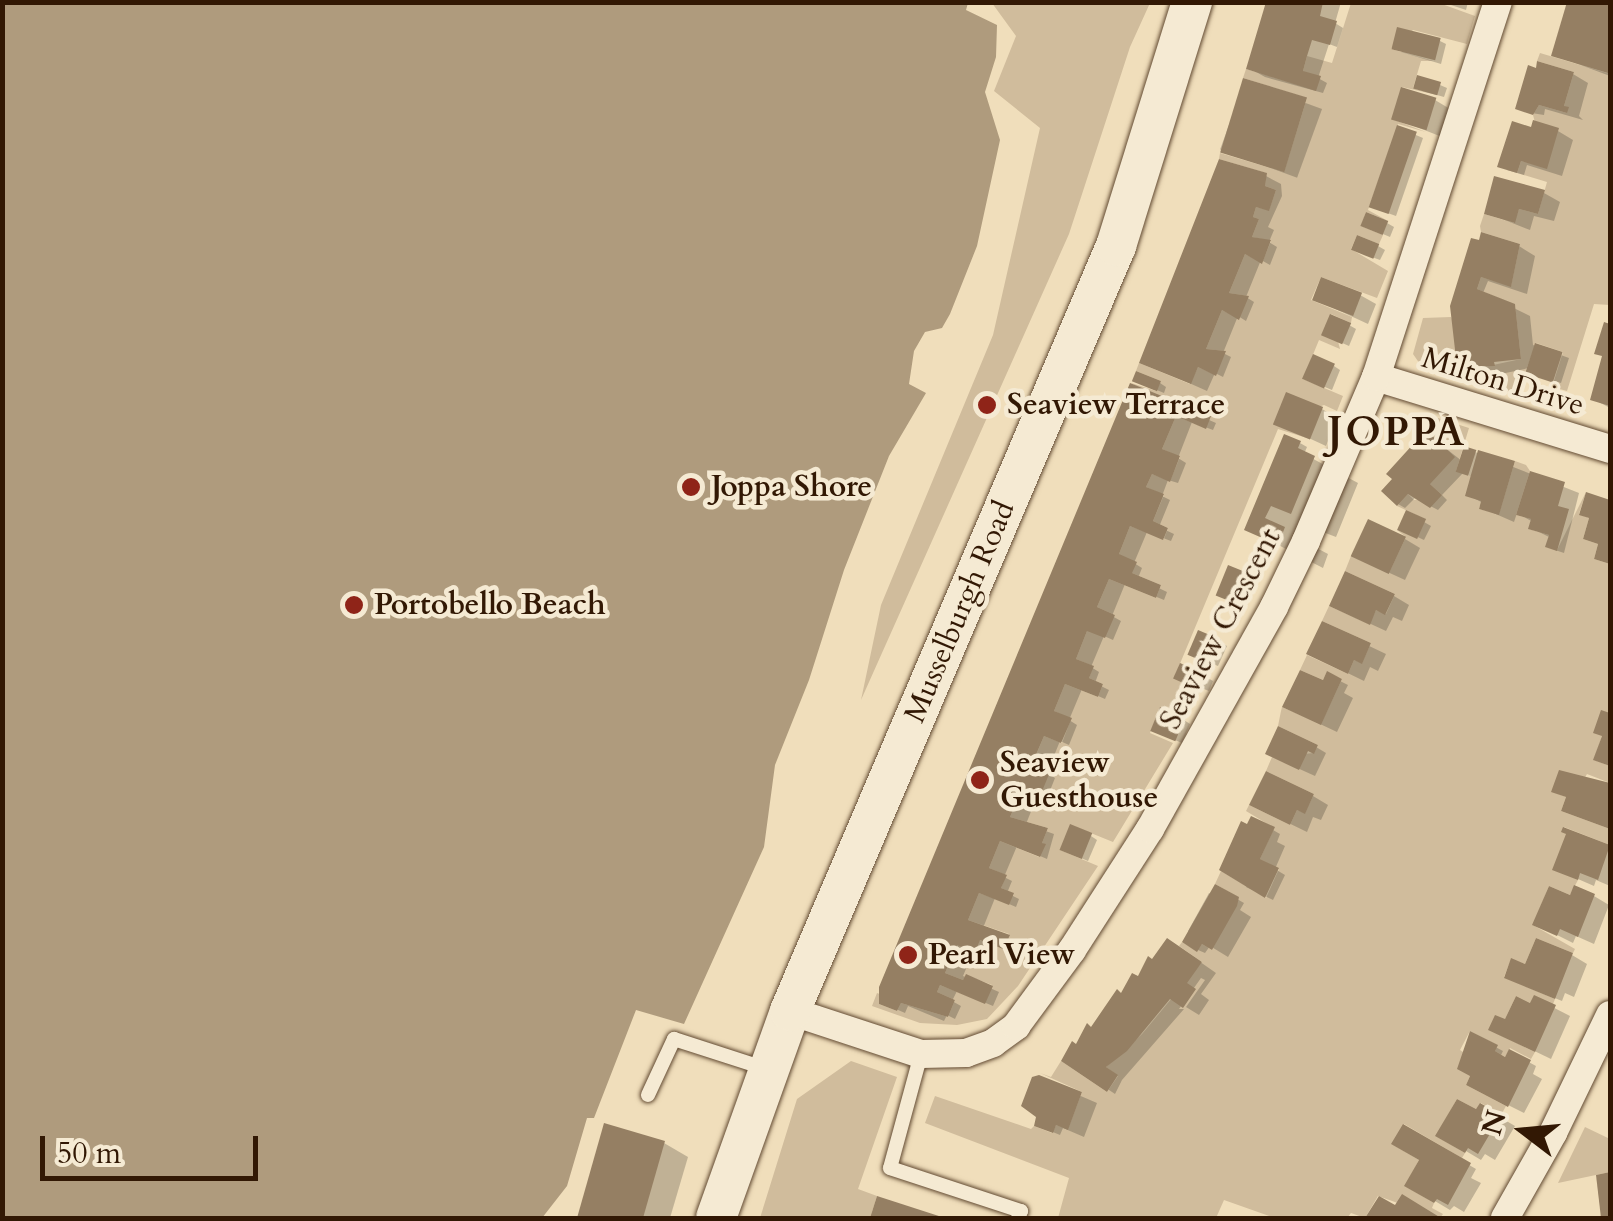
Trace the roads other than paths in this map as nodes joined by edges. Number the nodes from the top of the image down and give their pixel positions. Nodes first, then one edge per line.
1 (1192, 2) edge
2 (1498, 2) edge
3 (1376, 377) junction
4 (1610, 449) edge
5 (790, 1011) junction
6 (1610, 1015) edge
7 (921, 1054) junction
8 (768, 1069) junction
9 (648, 1095) dead end
10 (716, 1218) edge
11 (1018, 1218) edge
12 (1505, 1218) edge

1 - 5 main road, Musselburgh Road
2 - 3 street, Seaview Crescent
3 - 4 street, Milton Drive
3 - 7 street, Seaview Crescent
5 - 7 street, Seaview Crescent
5 - 8 main road, Musselburgh Road
6 - 12 street
7 - 11 lane
8 - 9 lane
8 - 10 main road, Musselburgh Road

